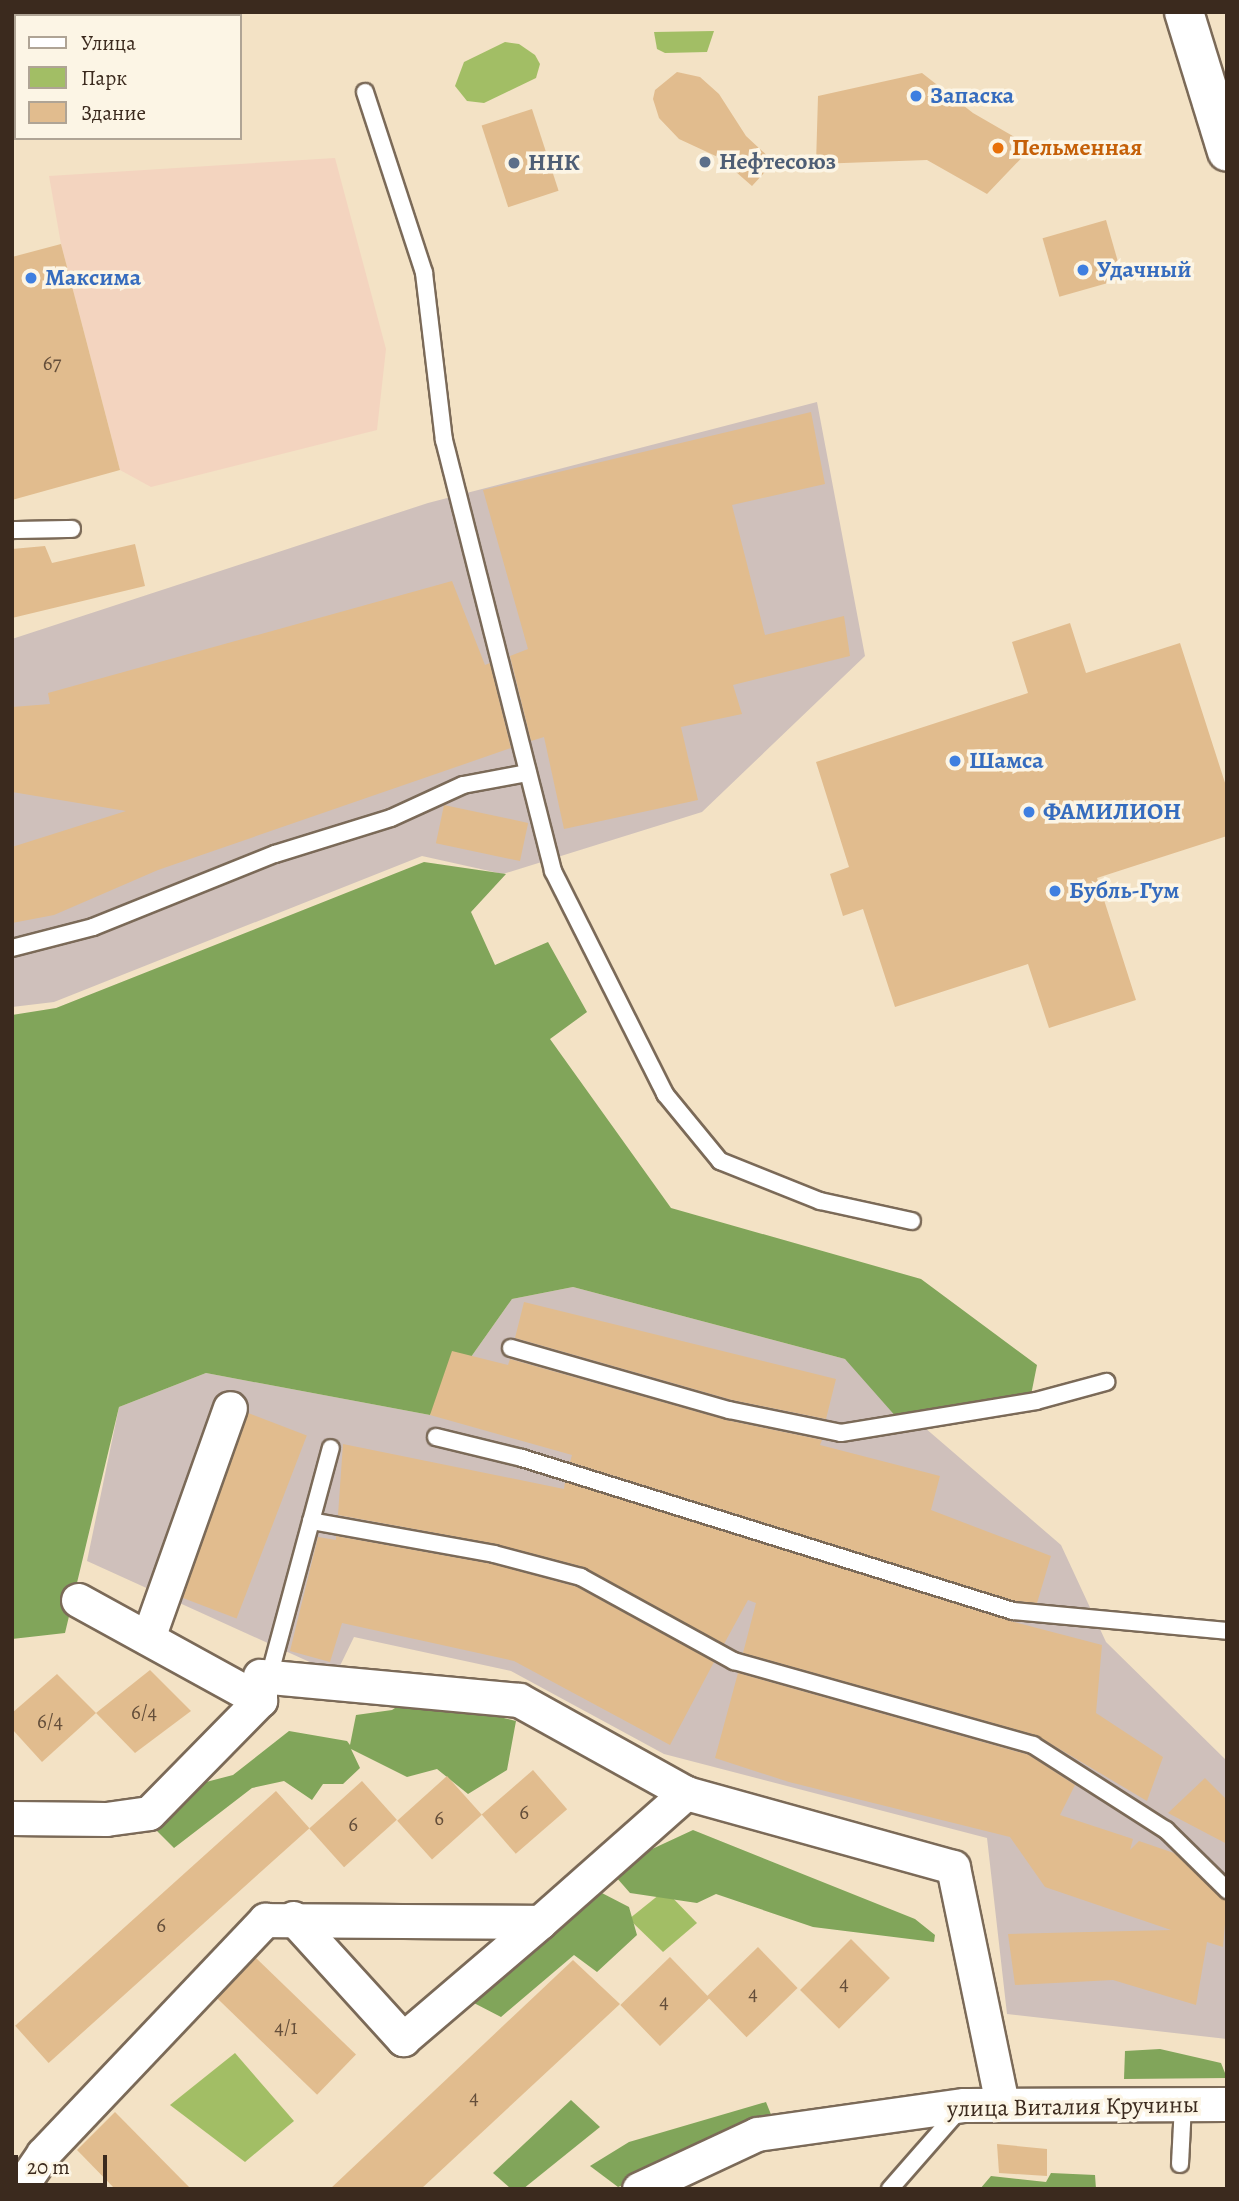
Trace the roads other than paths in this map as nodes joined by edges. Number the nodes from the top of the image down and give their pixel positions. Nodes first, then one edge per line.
1 (1184, 12) edge
2 (365, 92) dead end
3 (1227, 152) edge
4 (72, 529) dead end
5 (12, 530) edge
6 (528, 773) junction
7 (12, 948) edge
8 (912, 1221) dead end
9 (511, 1348) dead end
10 (1106, 1382) dead end
11 (230, 1408) dead end
12 (436, 1437) dead end
13 (331, 1448) dead end
14 (311, 1521) junction
15 (78, 1600) dead end
16 (1227, 1631) edge
17 (148, 1638) junction
18 (265, 1688) junction
19 (686, 1793) junction
20 (12, 1818) edge
21 (1227, 1890) edge
22 (293, 1918) junction
23 (540, 1922) junction
24 (1002, 2103) junction
25 (1183, 2104) junction
26 (1227, 2104) edge
27 (964, 2105) junction
28 (1180, 2164) dead end
29 (650, 2186) edge
30 (19, 2189) edge
31 (890, 2189) edge

1 - 3 main road
2 - 6 lane
4 - 5 lane
6 - 7 lane
6 - 8 lane
9 - 10 lane
11 - 17 street
12 - 16 lane
13 - 14 lane
14 - 18 lane
14 - 21 lane
15 - 17 street
17 - 18 street
18 - 19 street
18 - 20 street
19 - 23 street
19 - 24 street
22 - 23 street
22 - 23 street
22 - 30 street
24 - 25 street, улица Виталия Кручины
24 - 27 street, улица Виталия Кручины
25 - 26 street, улица Виталия Кручины
25 - 28 lane
27 - 29 street, улица Виталия Кручины
27 - 31 lane

